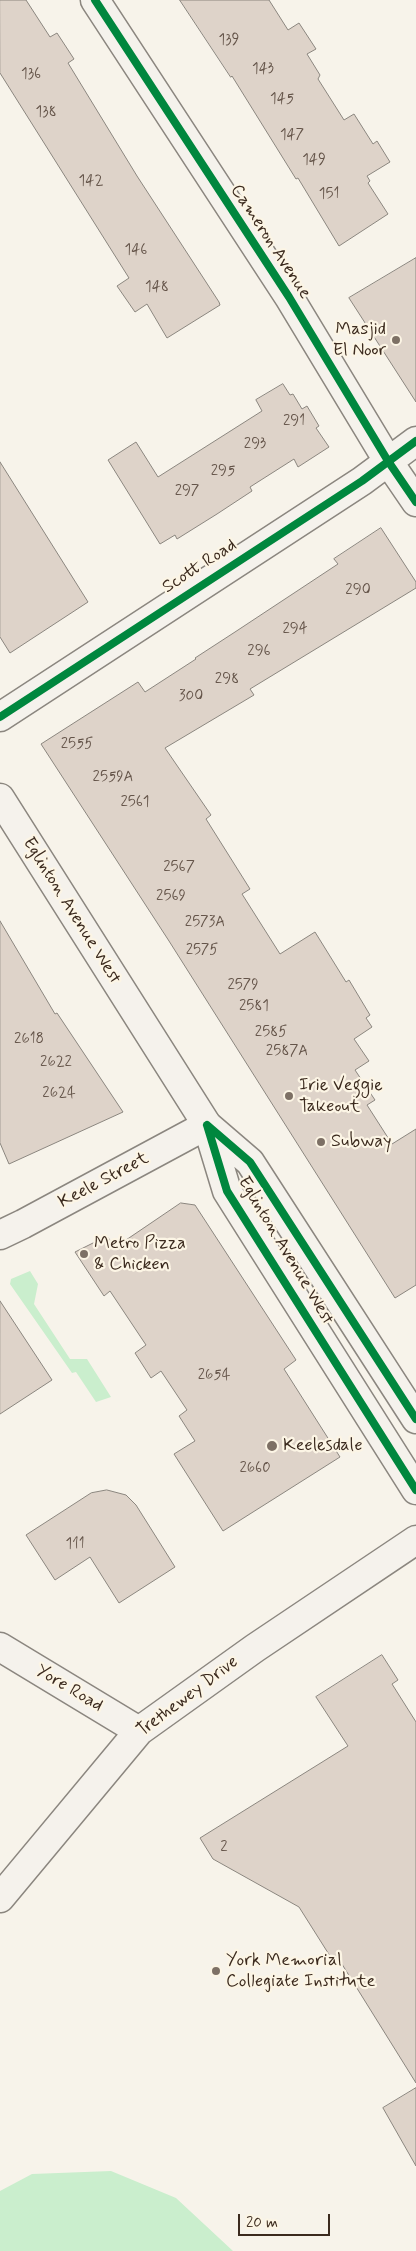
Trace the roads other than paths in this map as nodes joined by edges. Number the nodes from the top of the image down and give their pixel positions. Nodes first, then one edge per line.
1 (95, 0) edge
2 (416, 441) edge
3 (388, 461) junction
4 (416, 502) edge
5 (0, 716) edge
6 (0, 798) edge
7 (207, 1125) junction
8 (12, 1229) edge
9 (416, 1419) edge
10 (416, 1490) edge
11 (416, 1540) edge
12 (0, 1647) edge
13 (139, 1731) junction
14 (0, 1898) edge

1 - 3 main road, Cameron Avenue
2 - 3 main road, Scott Road
3 - 4 main road, Cameron Avenue
3 - 5 main road, Scott Road
6 - 7 main road, Eglinton Avenue West
7 - 8 main road, Keele Street
7 - 9 main road, Eglinton Avenue West
7 - 10 main road, Eglinton Avenue West
11 - 13 main road, Trethewey Drive
12 - 13 main road, Yore Road
13 - 14 main road, Trethewey Drive

